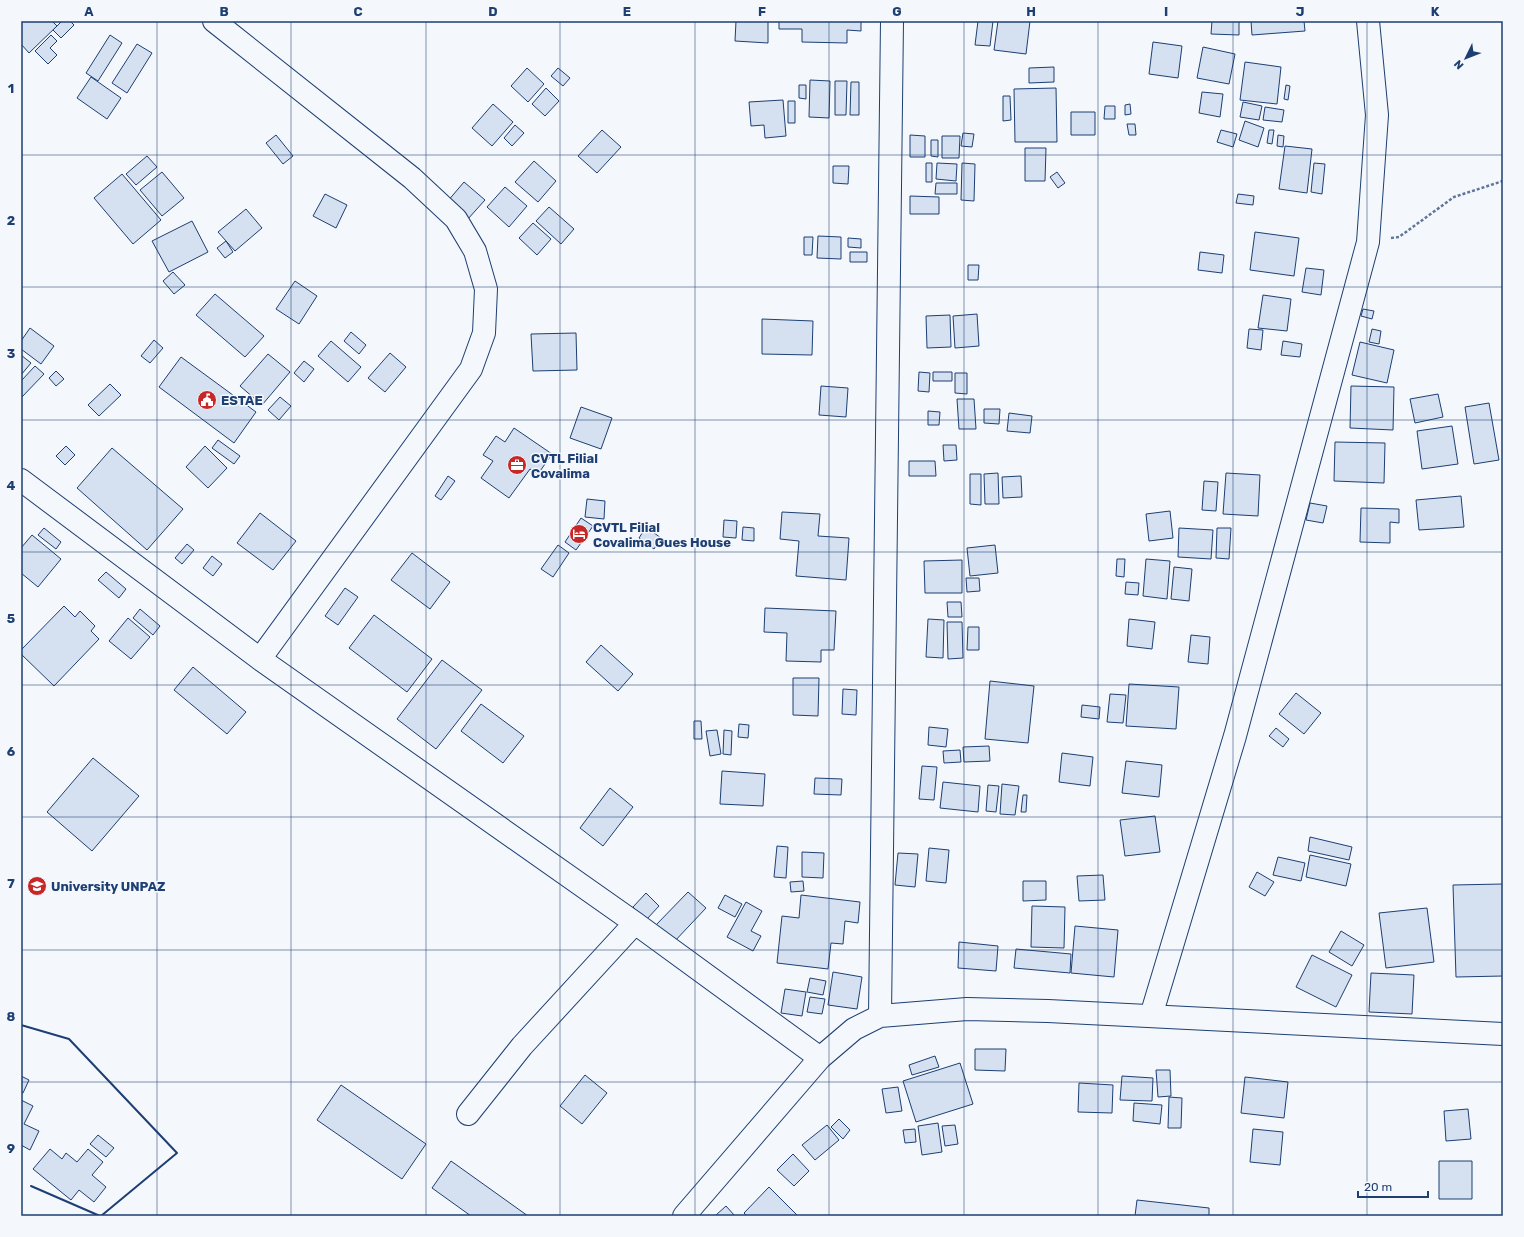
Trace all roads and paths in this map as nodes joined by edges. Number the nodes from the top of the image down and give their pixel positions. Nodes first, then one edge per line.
1 (214, 21) edge
2 (892, 21) edge
3 (1368, 21) edge
4 (1503, 181) edge
5 (1368, 242) junction
6 (21, 480) edge
7 (260, 660) junction
8 (635, 923) junction
9 (880, 1016) junction
10 (1151, 1016) junction
11 (1503, 1034) edge
12 (820, 1058) junction
13 (468, 1114) dead end
14 (684, 1216) edge

1 - 7 street
2 - 9 street
3 - 5 street
4 - 5 path
5 - 10 street
6 - 7 street
7 - 8 street
8 - 12 street
8 - 13 street
9 - 10 street
9 - 12 street
10 - 11 street
12 - 14 street

